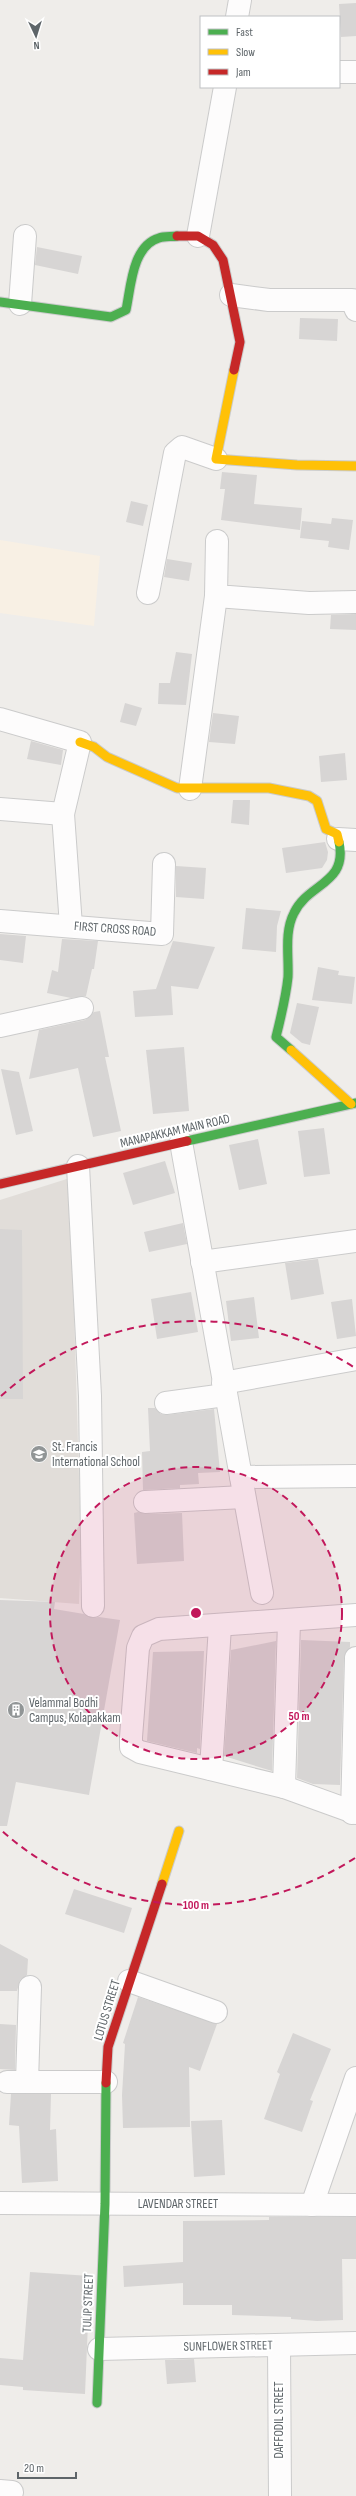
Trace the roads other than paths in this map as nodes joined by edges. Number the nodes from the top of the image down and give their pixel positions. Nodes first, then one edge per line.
1 (240, 0) edge
2 (237, 16) edge
3 (340, 72) edge
4 (356, 72) edge
5 (225, 88) edge
6 (26, 236) dead end
7 (198, 236) junction
8 (231, 295) junction
9 (10, 303) edge
10 (356, 310) edge
11 (216, 459) junction
12 (356, 466) edge
13 (217, 541) dead end
14 (148, 593) dead end
15 (216, 596) junction
16 (356, 602) edge
17 (0, 719) edge
18 (80, 742) junction
19 (190, 789) junction
20 (0, 809) edge
21 (63, 814) junction
22 (347, 840) edge
23 (164, 864) dead end
24 (0, 921) edge
25 (71, 926) junction
26 (82, 1008) dead end
27 (0, 1026) edge
28 (354, 1103) edge
29 (182, 1142) junction
30 (78, 1166) junction
31 (0, 1184) edge
32 (356, 1241) edge
33 (202, 1262) junction
34 (356, 1359) edge
35 (224, 1389) junction
36 (166, 1403) dead end
37 (356, 1476) edge
38 (242, 1487) junction
39 (145, 1502) dead end
40 (262, 1593) dead end
41 (93, 1606) dead end
42 (356, 1615) edge
43 (289, 1621) junction
44 (220, 1626) junction
45 (356, 1658) edge
46 (211, 1769) junction
47 (284, 1787) junction
48 (354, 1813) edge
49 (179, 1831) dead end
50 (129, 1981) junction
51 (30, 1987) dead end
52 (216, 2012) dead end
53 (356, 2078) edge
54 (106, 2082) junction
55 (0, 2203) edge
56 (105, 2204) junction
57 (312, 2205) junction
58 (356, 2205) edge
59 (356, 2343) edge
60 (279, 2344) junction
61 (99, 2349) junction
62 (97, 2403) dead end
63 (280, 2496) edge

1 - 2 street
3 - 4 street
5 - 7 street
6 - 9 street
7 - 8 street
7 - 9 street
8 - 10 street
8 - 11 street
11 - 12 street
11 - 14 street
13 - 15 street
15 - 16 street
15 - 19 street
17 - 18 street
18 - 19 street
18 - 21 street
19 - 22 street
20 - 21 street
21 - 25 street
22 - 28 street
23 - 25 street, FIRST CROSS ROAD
24 - 25 street, FIRST CROSS ROAD
26 - 27 street
28 - 29 street, MANAPAKKAM MAIN ROAD
29 - 30 street, MANAPAKKAM MAIN ROAD
29 - 33 street
30 - 31 street, MANAPAKKAM MAIN ROAD
30 - 41 street
32 - 33 street
33 - 35 street
34 - 35 street
35 - 36 street
35 - 38 street
37 - 38 street
38 - 39 street
38 - 40 street
42 - 43 street
43 - 44 street
43 - 47 street
44 - 46 street
44 - 46 street
45 - 48 street
46 - 47 street
47 - 48 street
49 - 50 street, LOTUS STREET
50 - 52 street
50 - 54 street, LOTUS STREET
51 - 54 street
53 - 57 street
54 - 56 street, LOTUS STREET
55 - 56 street, LAVENDAR STREET
56 - 57 street, LAVENDAR STREET
56 - 61 street, TULIP STREET
57 - 58 street, LAVENDAR STREET
59 - 60 street, SUNFLOWER STREET
60 - 61 street, SUNFLOWER STREET
60 - 63 street, DAFFODIL STREET
61 - 62 street, TULIP STREET

